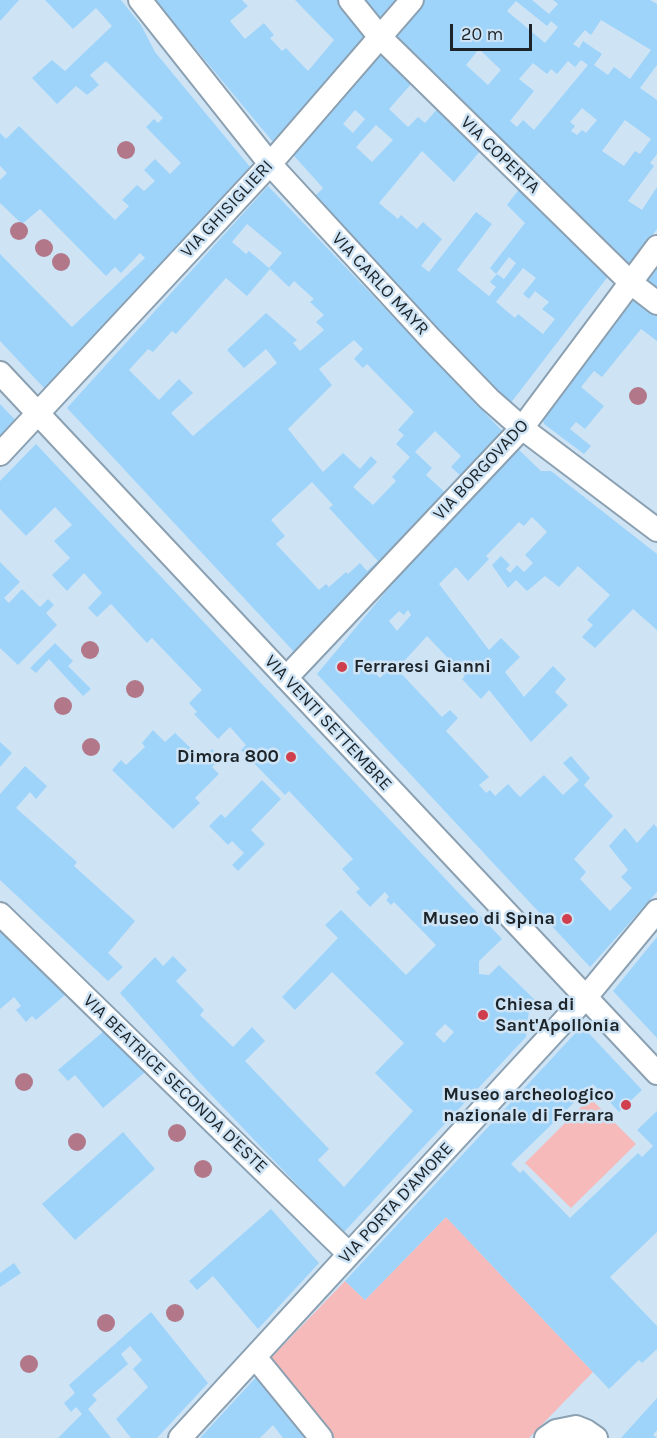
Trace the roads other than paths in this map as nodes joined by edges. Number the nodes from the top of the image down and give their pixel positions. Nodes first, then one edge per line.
1 (350, 0) edge
2 (412, 0) edge
3 (142, 1) edge
4 (379, 36) junction
5 (270, 164) junction
6 (657, 247) edge
7 (631, 283) junction
8 (657, 303) edge
9 (0, 373) edge
10 (39, 414) junction
11 (522, 428) junction
12 (0, 454) edge
13 (657, 530) edge
14 (286, 678) junction
15 (657, 911) edge
16 (0, 914) edge
17 (586, 997) junction
18 (657, 1073) edge
19 (350, 1254) junction
20 (255, 1357) junction
21 (180, 1438) edge
22 (321, 1438) edge
23 (546, 1438) edge
24 (596, 1438) edge

1 - 4 street, VIA COPERTA
2 - 4 street, VIA GHISIGLIERI
3 - 5 street, VIA CARLO MAYR
4 - 5 street, VIA GHISIGLIERI
4 - 7 street, VIA COPERTA
5 - 10 street, VIA GHISIGLIERI
5 - 11 street, VIA CARLO MAYR
6 - 7 street, VIA BORGOVADO
7 - 8 street, VIA COPERTA
7 - 11 street, VIA BORGOVADO
9 - 10 street, VIA VENTI SETTEMBRE
10 - 12 street, VIA GHISIGLIERI
10 - 14 street, VIA VENTI SETTEMBRE
11 - 13 street, VIA CARLO MAYR
11 - 14 street, VIA BORGOVADO
14 - 17 street, VIA VENTI SETTEMBRE
15 - 17 street, VIA PORTA D'AMORE
16 - 19 street, VIA BEATRICE SECONDA D'ESTE
17 - 18 street, VIA VENTI SETTEMBRE
17 - 19 street, VIA PORTA D'AMORE
19 - 20 street, VIA PORTA D'AMORE
20 - 21 street, VIA PORTA D'AMORE
20 - 22 street
23 - 24 street

